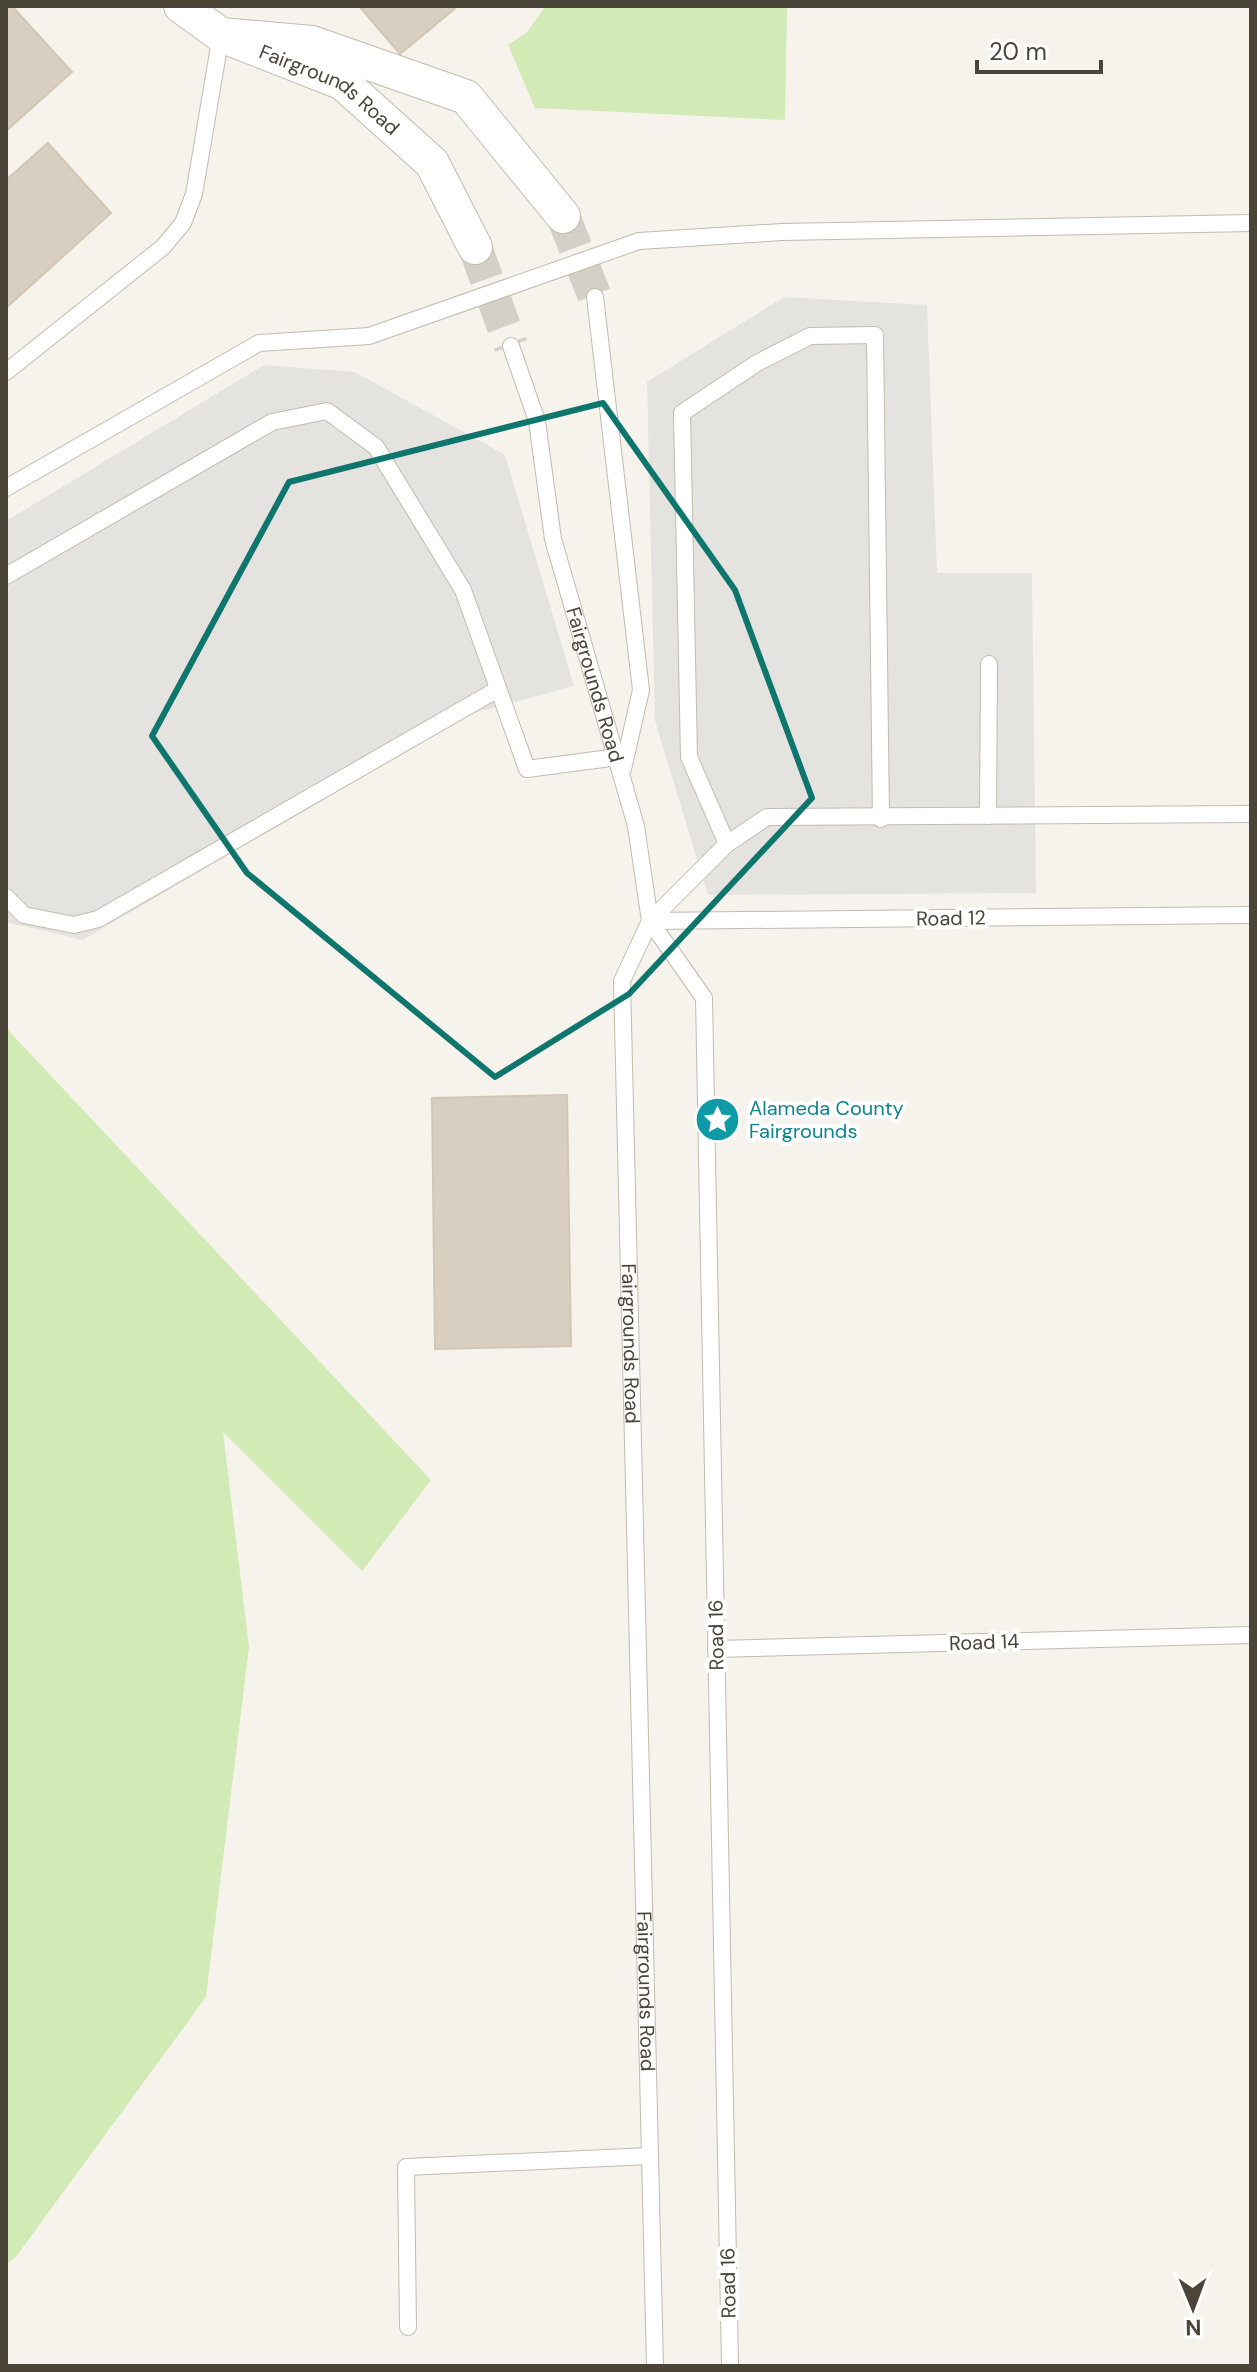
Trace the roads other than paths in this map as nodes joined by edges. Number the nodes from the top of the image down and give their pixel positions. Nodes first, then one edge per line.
1 (181, 6) edge
2 (221, 35) junction
3 (563, 216) tunnel mouth
4 (1251, 223) edge
5 (475, 247) tunnel mouth
6 (595, 297) tunnel mouth
7 (511, 346) tunnel mouth
8 (6, 372) edge
9 (6, 488) edge
10 (6, 576) edge
11 (989, 664) dead end
12 (498, 689) junction
13 (618, 757) junction
14 (622, 775) junction
15 (1251, 814) edge
16 (988, 816) junction
17 (881, 819) junction
18 (727, 844) junction
19 (6, 897) edge
20 (1251, 915) edge
21 (650, 921) junction
22 (1251, 1635) edge
23 (716, 1649) junction
24 (650, 2156) junction
25 (408, 2327) dead end
26 (655, 2366) edge
27 (730, 2366) edge

1 - 2 street, Fairgrounds Road
2 - 3 street
2 - 5 street, Fairgrounds Road
2 - 8 lane
4 - 9 lane
6 - 14 lane
7 - 13 lane, Fairgrounds Road
10 - 12 lane
11 - 16 lane
12 - 13 lane
12 - 19 lane
13 - 14 lane, Fairgrounds Road
14 - 21 lane, Fairgrounds Road
15 - 16 lane
16 - 17 lane
17 - 18 lane
17 - 18 lane
18 - 21 lane
20 - 21 lane, Road 12
21 - 23 lane, Road 16
21 - 24 lane, Fairgrounds Road
22 - 23 lane, Road 14
23 - 27 lane, Road 16
24 - 25 lane
24 - 26 lane, Fairgrounds Road

